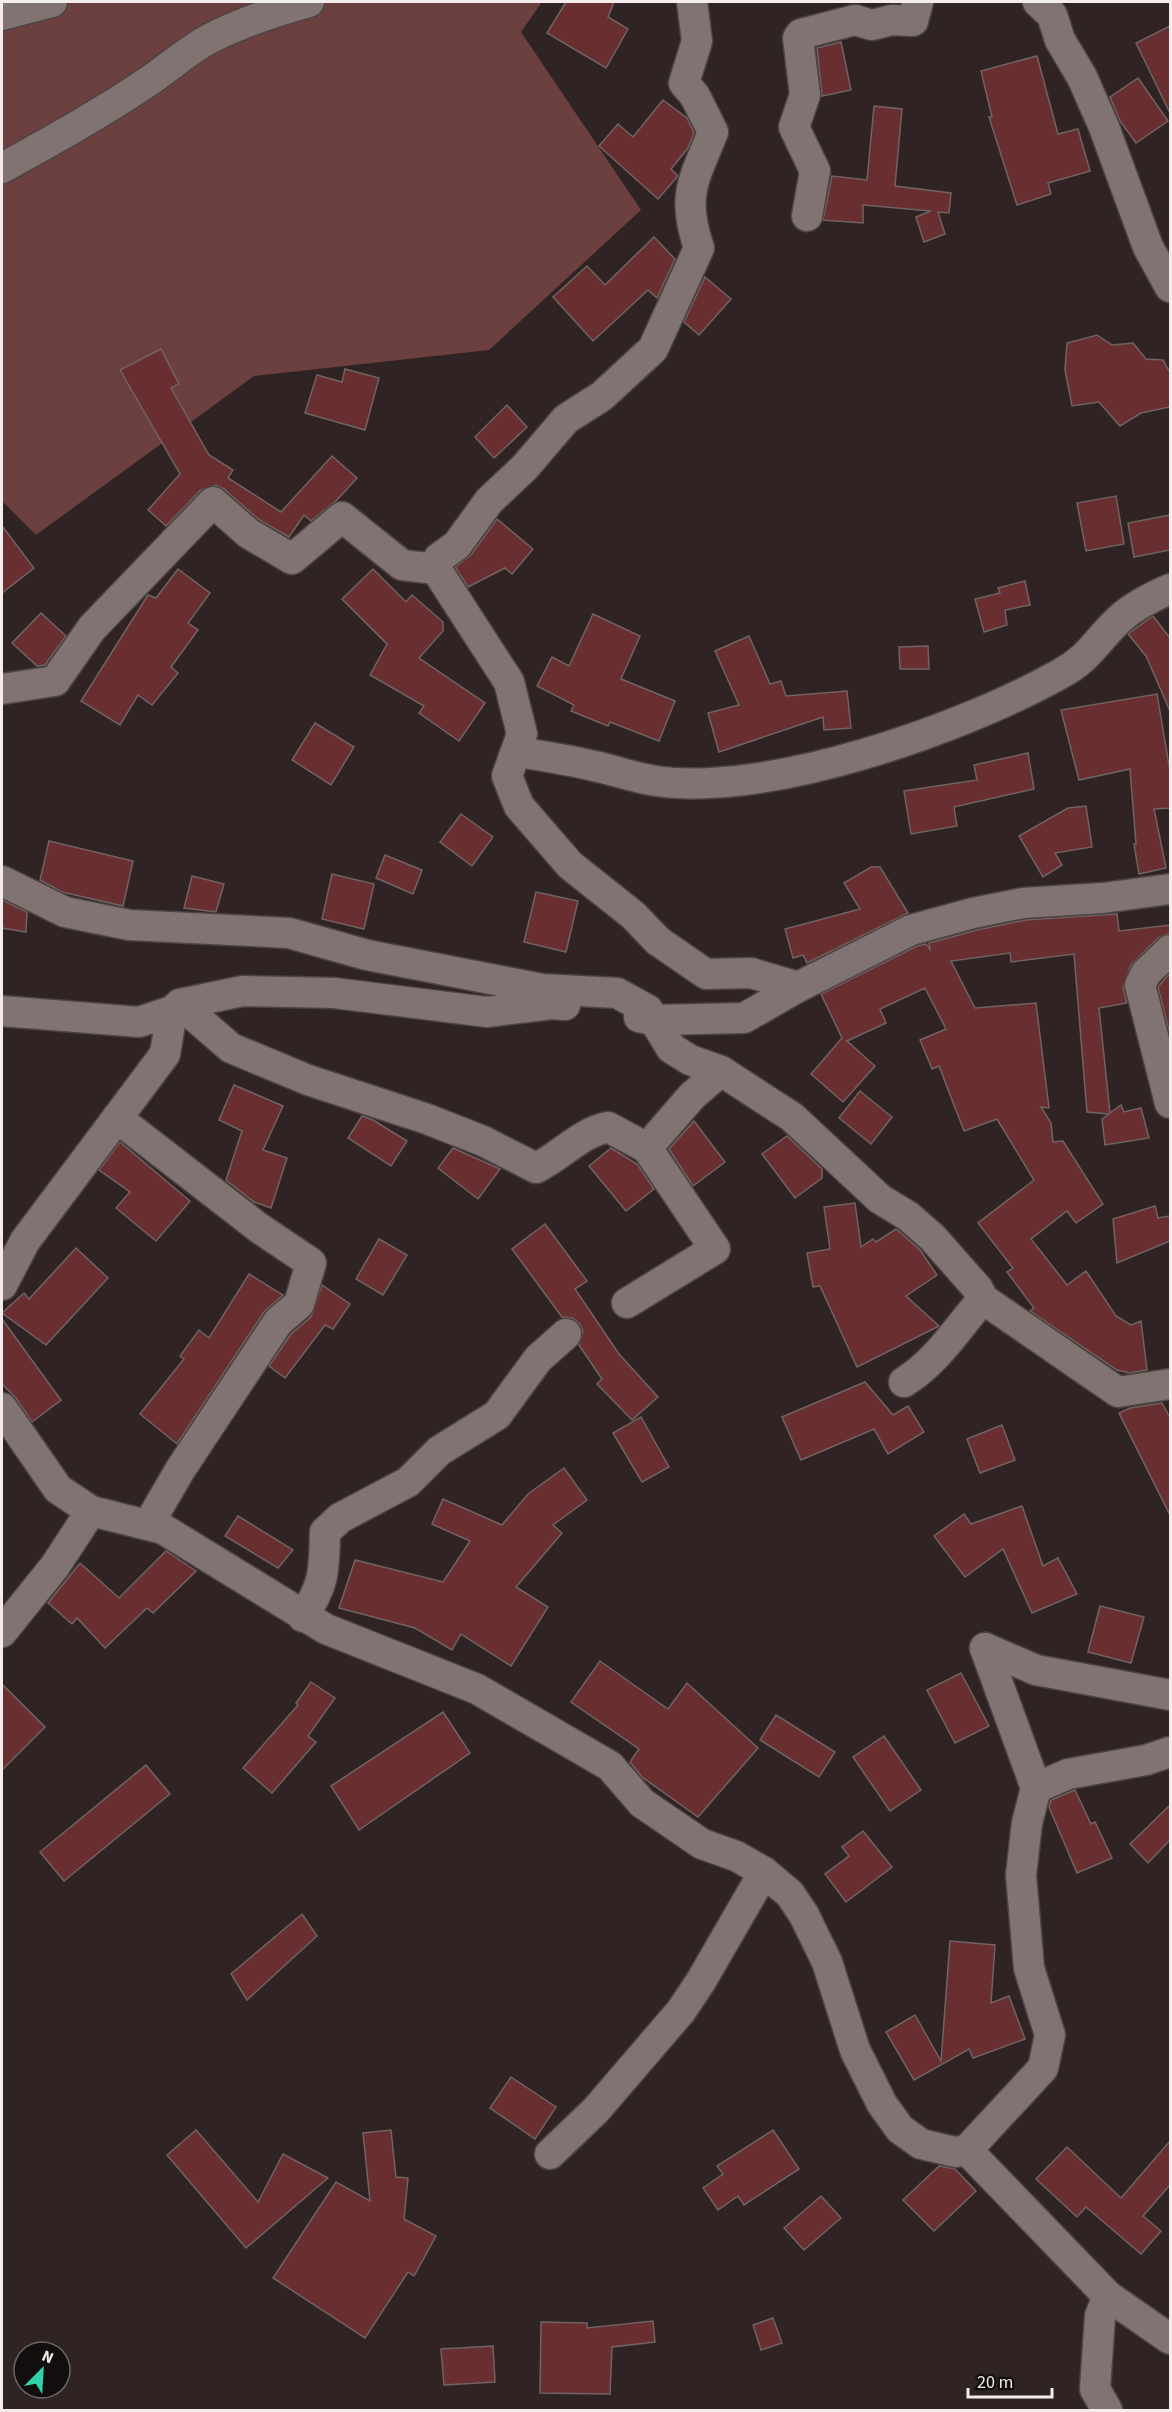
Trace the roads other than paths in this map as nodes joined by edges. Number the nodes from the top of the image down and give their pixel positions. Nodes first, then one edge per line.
1 (52, 2) edge
2 (309, 2) edge
3 (692, 2) edge
4 (918, 2) edge
5 (1038, 2) edge
6 (2, 15) edge
7 (2, 168) edge
8 (807, 216) dead end
9 (1170, 287) edge
10 (436, 569) junction
11 (1170, 589) edge
12 (2, 689) edge
13 (518, 752) junction
14 (2, 881) edge
15 (1170, 889) edge
16 (1170, 950) edge
17 (798, 987) junction
18 (176, 1007) junction
19 (2, 1011) edge
20 (653, 1020) junction
21 (721, 1071) junction
22 (1170, 1103) edge
23 (117, 1118) junction
24 (647, 1148) junction
25 (2, 1285) edge
26 (983, 1299) junction
27 (627, 1303) dead end
28 (566, 1334) dead end
29 (904, 1382) dead end
30 (1170, 1384) edge
31 (2, 1408) edge
32 (90, 1510) junction
33 (148, 1526) junction
34 (303, 1617) junction
35 (2, 1632) edge
36 (1170, 1695) edge
37 (1170, 1752) edge
38 (1036, 1788) junction
39 (764, 1872) junction
40 (967, 2150) junction
41 (550, 2154) dead end
42 (1108, 2296) junction
43 (1170, 2339) edge
44 (1107, 2410) edge

1 - 6 street
2 - 7 street
3 - 10 street
4 - 8 street
5 - 9 street
10 - 12 street
10 - 13 street
11 - 13 street
13 - 17 street
14 - 20 street
15 - 17 street
16 - 22 street
17 - 20 street
18 - 19 street
18 - 20 street
18 - 23 street
18 - 24 street
20 - 21 street
21 - 24 street
21 - 26 street
23 - 25 street
23 - 33 street
24 - 27 street
26 - 29 street
26 - 30 street
28 - 34 street
31 - 32 street
32 - 33 street
32 - 35 street
33 - 34 street
34 - 39 street
36 - 38 street
37 - 38 street
38 - 40 street
39 - 40 street
39 - 41 street
40 - 42 street
42 - 43 street
42 - 44 street

